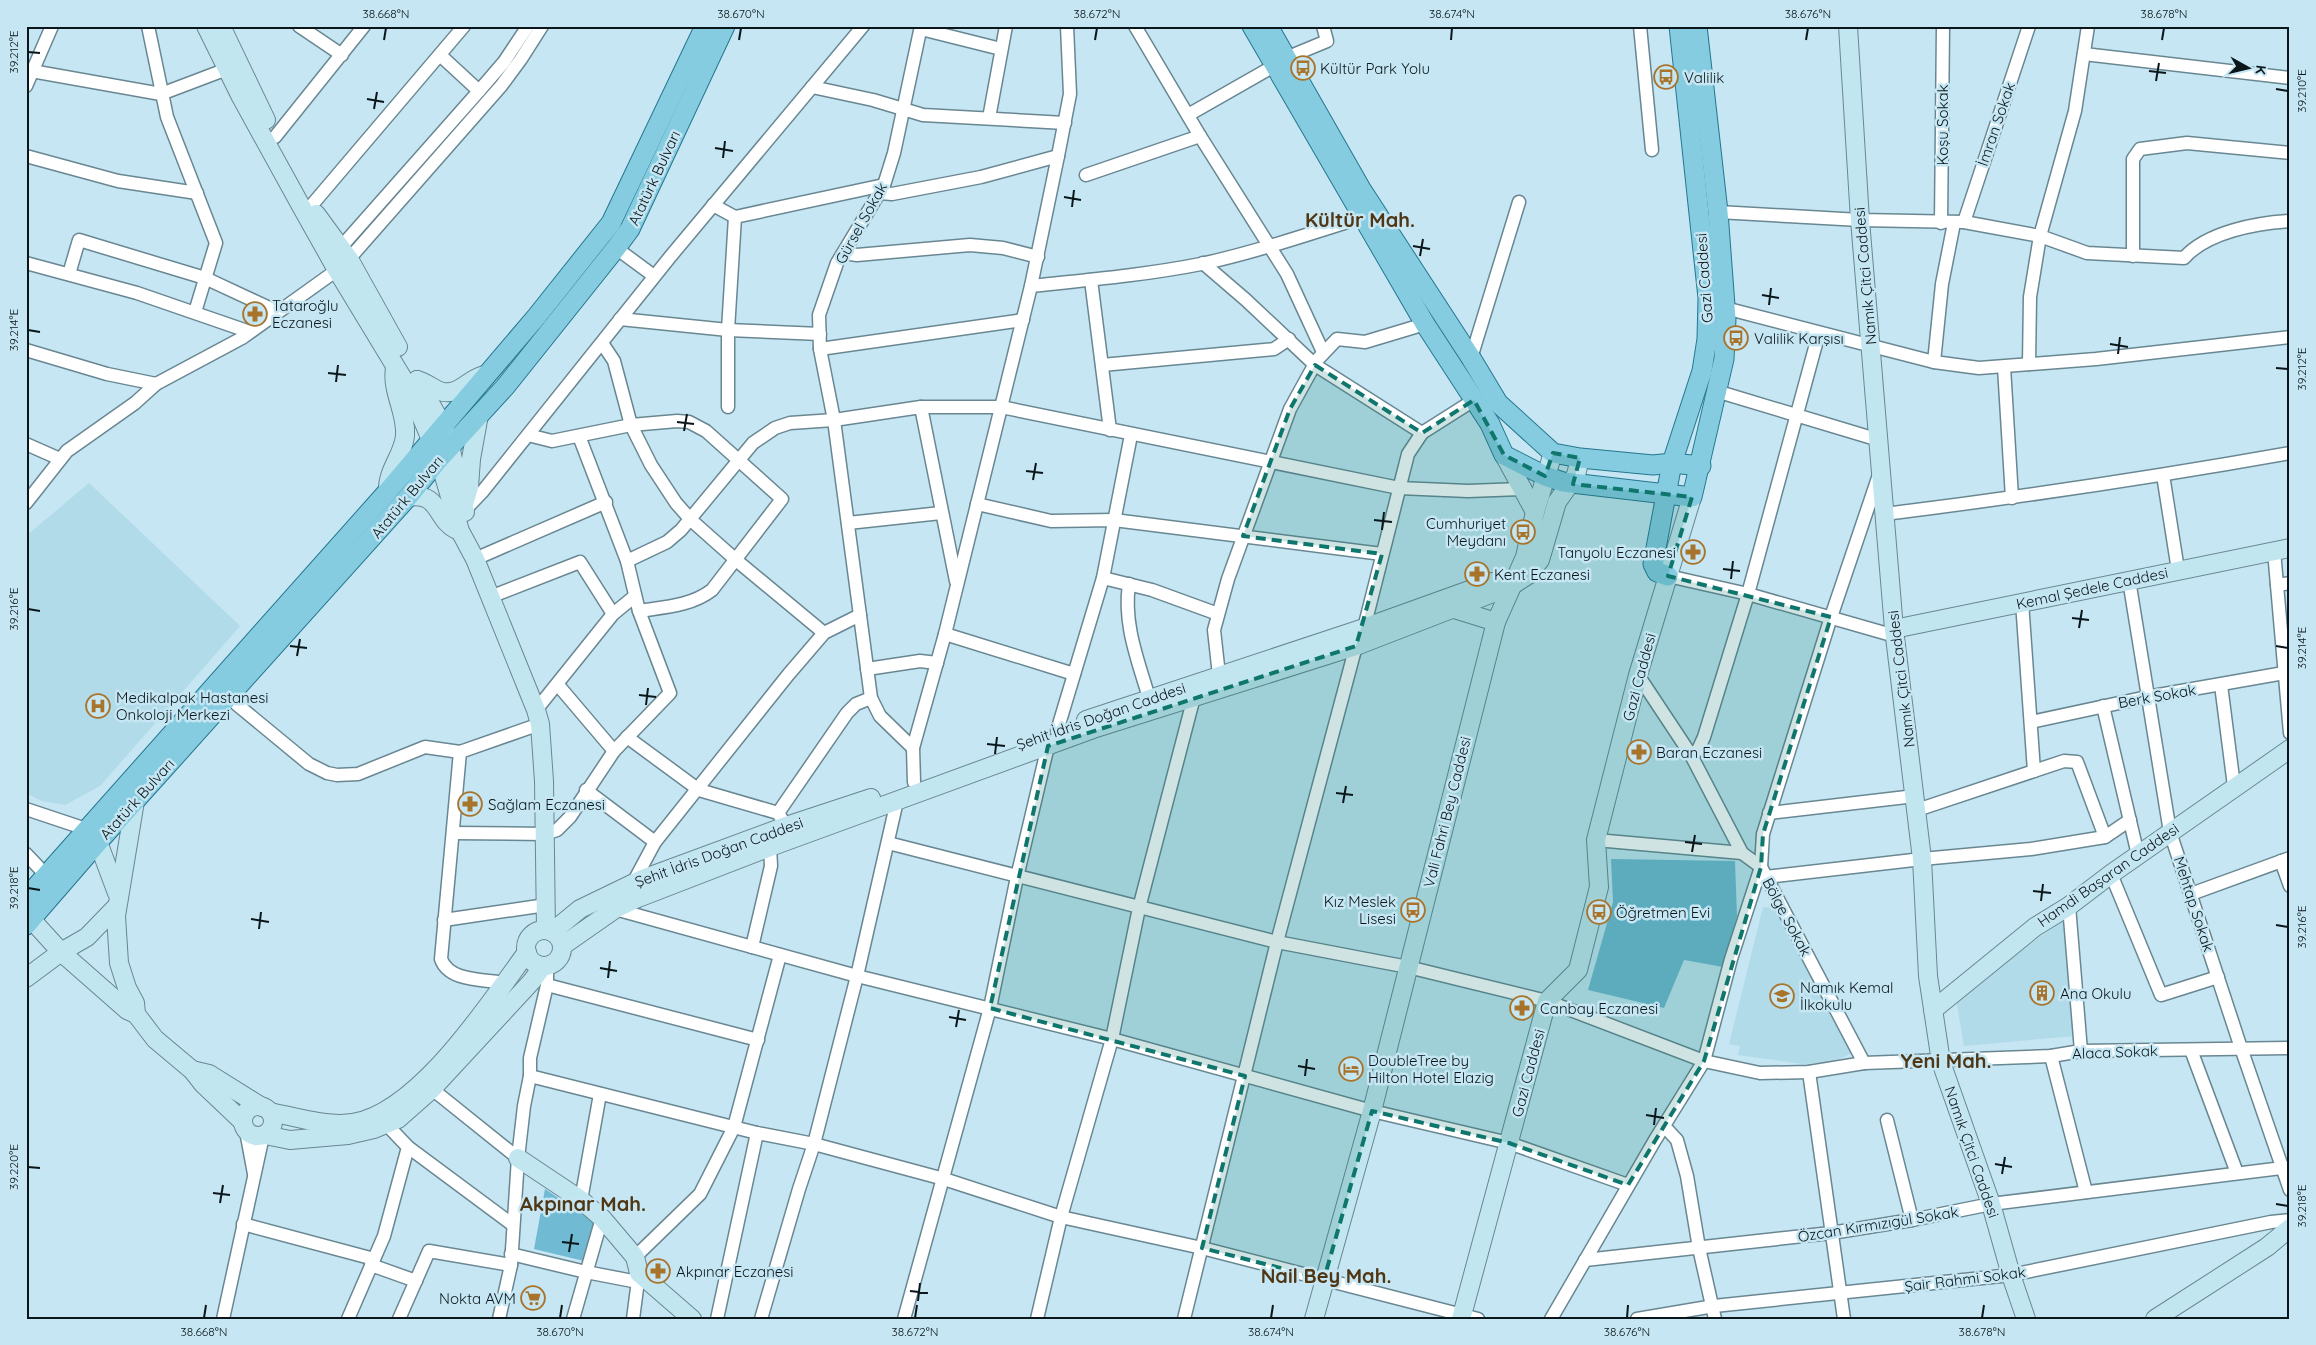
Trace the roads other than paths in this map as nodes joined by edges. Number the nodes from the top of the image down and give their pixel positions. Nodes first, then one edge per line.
1 (52, 26) edge
2 (148, 26) edge
3 (206, 26) edge
4 (221, 26) edge
5 (299, 26) edge
6 (364, 26) edge
7 (464, 26) edge
8 (528, 26) edge
9 (542, 26) edge
10 (705, 26) edge
11 (725, 26) edge
12 (863, 26) edge
13 (1006, 26) edge
14 (1067, 26) edge
15 (1135, 26) edge
16 (1252, 26) edge
17 (1268, 26) edge
18 (1323, 26) edge
19 (1640, 26) edge
20 (1679, 26) edge
21 (1697, 26) edge
22 (1848, 26) edge
23 (1943, 26) edge
24 (2029, 26) edge
25 (2088, 26) edge
26 (921, 28) edge
27 (1001, 48) junction
28 (2084, 54) junction
29 (342, 55) junction
30 (440, 55) junction
31 (1280, 62) junction
32 (227, 69) junction
33 (29, 70) edge
34 (2290, 78) edge
35 (26, 86) edge
36 (812, 87) junction
37 (479, 92) junction
38 (161, 94) junction
39 (902, 110) junction
40 (1188, 115) junction
41 (989, 118) junction
42 (1065, 124) junction
43 (1200, 136) junction
44 (275, 137) junction
45 (1652, 150) dead end
46 (2290, 153) edge
47 (26, 156) edge
48 (1058, 156) junction
49 (1086, 175) dead end
50 (882, 189) junction
51 (197, 193) junction
52 (1519, 202) dead end
53 (713, 205) junction
54 (310, 206) junction
55 (1718, 212) junction
56 (735, 217) junction
57 (1363, 217) junction
58 (1860, 220) junction
59 (2290, 221) edge
60 (1953, 223) junction
61 (2040, 236) junction
62 (1269, 247) junction
63 (616, 248) junction
64 (844, 253) junction
65 (2132, 256) junction
66 (1038, 257) junction
67 (342, 259) junction
68 (26, 263) edge
69 (1203, 263) junction
70 (69, 274) junction
71 (654, 276) junction
72 (205, 278) junction
73 (1091, 280) junction
74 (1031, 286) junction
75 (1726, 308) junction
76 (194, 312) junction
77 (278, 312) junction
78 (620, 319) junction
79 (1023, 320) junction
80 (1425, 324) junction
81 (728, 330) junction
82 (250, 332) junction
83 (1819, 333) junction
84 (820, 334) junction
85 (2290, 338) edge
86 (1289, 339) junction
87 (602, 343) junction
88 (1871, 346) junction
89 (820, 349) junction
90 (26, 350) edge
91 (1323, 352) junction
92 (1471, 358) junction
93 (1934, 362) junction
94 (2029, 364) junction
95 (396, 365) junction
96 (1102, 365) junction
97 (1315, 365) junction
98 (2004, 367) junction
99 (486, 375) junction
100 (417, 380) junction
101 (156, 384) junction
102 (1716, 392) junction
103 (1474, 400) junction
104 (921, 406) junction
105 (728, 407) dead end
106 (1001, 408) junction
107 (479, 415) junction
108 (1796, 417) junction
109 (834, 420) junction
110 (631, 425) junction
111 (1110, 430) junction
112 (437, 433) junction
113 (1422, 433) junction
114 (528, 435) junction
115 (1131, 435) junction
116 (579, 436) junction
117 (1880, 440) junction
118 (26, 444) edge
119 (444, 452) junction
120 (1554, 453) junction
121 (2290, 453) edge
122 (1504, 455) junction
123 (1580, 458) junction
124 (60, 460) junction
125 (738, 460) junction
126 (1271, 462) junction
127 (1672, 463) junction
128 (1701, 466) junction
129 (1881, 468) junction
130 (2163, 475) junction
131 (1545, 476) junction
132 (1570, 483) junction
133 (1399, 488) junction
134 (1521, 489) junction
135 (388, 490) junction
136 (1666, 494) junction
137 (408, 497) junction
138 (1692, 497) junction
139 (2012, 498) junction
140 (606, 502) junction
141 (26, 503) edge
142 (977, 504) junction
143 (464, 507) junction
144 (1535, 512) junction
145 (941, 513) junction
146 (1885, 514) junction
147 (691, 520) junction
148 (1114, 520) junction
149 (848, 523) junction
150 (462, 534) junction
151 (1243, 536) junction
152 (2282, 549) edge
153 (1382, 554) junction
154 (475, 558) junction
155 (736, 560) junction
156 (627, 561) junction
157 (2178, 570) junction
158 (1668, 576) junction
159 (1103, 578) junction
160 (1514, 579) junction
161 (2129, 580) junction
162 (956, 583) junction
163 (1129, 584) junction
164 (2283, 584) edge
165 (1748, 594) junction
166 (635, 596) junction
167 (490, 597) junction
168 (2022, 602) junction
169 (1454, 609) junction
170 (640, 611) junction
171 (612, 614) junction
172 (1218, 614) junction
173 (860, 615) junction
174 (1831, 617) junction
175 (1496, 622) junction
176 (1364, 628) junction
177 (1894, 632) junction
178 (824, 633) junction
179 (945, 634) junction
180 (1356, 646) junction
181 (937, 663) junction
182 (867, 669) junction
183 (2284, 673) junction
184 (1074, 674) junction
185 (1219, 675) junction
186 (1638, 675) junction
187 (558, 685) junction
188 (2221, 685) junction
189 (1194, 697) junction
190 (229, 698) junction
191 (871, 698) junction
192 (1149, 698) junction
193 (2147, 698) junction
194 (2103, 706) junction
195 (538, 717) junction
196 (2031, 722) junction
197 (1057, 731) junction
198 (2290, 733) edge
199 (627, 737) junction
200 (1048, 746) junction
201 (913, 748) junction
202 (2290, 749) edge
203 (614, 751) junction
204 (460, 752) junction
205 (1691, 755) junction
206 (2034, 771) junction
207 (914, 782) junction
208 (2234, 786) junction
209 (586, 790) junction
210 (699, 790) junction
211 (135, 801) junction
212 (897, 801) junction
213 (1916, 803) junction
214 (26, 809) edge
215 (1769, 813) junction
216 (782, 819) junction
217 (2130, 820) junction
218 (453, 832) junction
219 (2170, 832) junction
220 (545, 834) junction
221 (92, 836) junction
222 (2105, 837) junction
223 (1596, 840) junction
224 (655, 842) junction
225 (888, 843) junction
226 (770, 847) junction
227 (1742, 853) junction
228 (26, 854) edge
229 (2138, 855) junction
230 (1922, 859) junction
231 (2285, 860) edge
232 (45, 874) junction
233 (2111, 874) junction
234 (1017, 877) junction
235 (1765, 877) junction
236 (633, 883) junction
237 (2290, 886) edge
238 (2190, 894) junction
239 (26, 898) edge
240 (118, 901) junction
241 (546, 904) junction
242 (2069, 906) junction
243 (1139, 908) junction
244 (615, 909) junction
245 (444, 920) junction
246 (29, 922) edge
247 (549, 931) junction
248 (1276, 942) junction
249 (562, 946) junction
250 (752, 947) junction
251 (61, 952) junction
252 (527, 952) junction
253 (780, 955) junction
254 (545, 966) junction
255 (1408, 967) junction
256 (857, 976) junction
257 (2218, 977) junction
258 (26, 978) edge
259 (504, 983) junction
260 (547, 985) junction
261 (1547, 1001) junction
262 (990, 1008) junction
263 (1933, 1010) junction
264 (136, 1014) junction
265 (1112, 1039) junction
266 (758, 1040) junction
267 (2290, 1048) edge
268 (2192, 1050) junction
269 (2241, 1050) junction
270 (2082, 1051) junction
271 (2051, 1056) junction
272 (1704, 1060) junction
273 (1941, 1062) junction
274 (1864, 1063) junction
275 (192, 1070) junction
276 (1809, 1072) junction
277 (530, 1076) junction
278 (1245, 1076) junction
279 (432, 1088) junction
280 (600, 1094) junction
281 (266, 1109) junction
282 (1372, 1111) junction
283 (1887, 1120) dead end
284 (387, 1125) junction
285 (244, 1126) junction
286 (1664, 1126) junction
287 (734, 1127) junction
288 (757, 1133) junction
289 (264, 1135) junction
290 (1509, 1143) junction
291 (814, 1144) junction
292 (408, 1147) junction
293 (518, 1158) junction
294 (2286, 1167) edge
295 (2237, 1173) junction
296 (254, 1176) junction
297 (944, 1179) junction
298 (1628, 1185) junction
299 (2290, 1190) edge
300 (2086, 1192) junction
301 (581, 1200) junction
302 (1991, 1204) junction
303 (1061, 1217) junction
304 (602, 1218) junction
305 (1912, 1220) junction
306 (2290, 1220) edge
307 (243, 1224) junction
308 (513, 1225) junction
309 (2290, 1228) edge
310 (1831, 1233) junction
311 (1202, 1248) junction
312 (1700, 1248) junction
313 (511, 1260) junction
314 (1585, 1260) junction
315 (372, 1262) junction
316 (638, 1271) junction
317 (586, 1272) junction
318 (2011, 1275) junction
319 (1324, 1279) junction
320 (416, 1281) junction
321 (1840, 1292) junction
322 (1714, 1306) junction
323 (1467, 1317) edge
324 (223, 1319) edge
325 (348, 1319) edge
326 (399, 1319) edge
327 (499, 1319) edge
328 (573, 1319) edge
329 (633, 1319) edge
330 (692, 1319) edge
331 (717, 1319) edge
332 (761, 1319) edge
333 (904, 1319) edge
334 (1037, 1319) edge
335 (1184, 1319) edge
336 (1314, 1319) edge
337 (1551, 1319) edge
338 (1637, 1319) edge
339 (1715, 1319) edge
340 (1844, 1319) edge
341 (2026, 1319) edge
342 (2155, 1319) edge

1 - 33 street
2 - 38 street
3 - 32 main road
4 - 44 main road
5 - 29 street
6 - 29 street
7 - 30 street
8 - 37 street
9 - 67 street
10 - 99 main road, Atatürk Bulvarı
11 - 63 main road, Atatürk Bulvarı
12 - 36 street
13 - 27 street
14 - 42 street
15 - 40 street
16 - 31 main road
17 - 31 main road
18 - 31 street
19 - 45 street
20 - 127 main road, Gazi Caddesi
21 - 55 main road, Gazi Caddesi
22 - 58 main road, Namık Çitci Caddesi
23 - 60 street, Koşu Sokak
24 - 60 street, İmran Sokak
25 - 28 street
26 - 27 street
26 - 39 street, Gürsel Sokak
27 - 41 street
28 - 34 street
28 - 61 street
29 - 44 street
30 - 37 street
30 - 54 street
31 - 40 street
31 - 57 main road
31 - 92 main road
32 - 38 street
32 - 67 main road
33 - 35 street
33 - 38 street
36 - 39 street
36 - 53 street
37 - 67 street
38 - 51 street
39 - 41 street
39 - 50 street, Gürsel Sokak
40 - 43 street
41 - 42 street
42 - 48 street
43 - 49 street
43 - 62 street
44 - 54 main road
46 - 65 street
47 - 51 street
48 - 50 street
48 - 66 street
50 - 56 street
50 - 64 street, Gürsel Sokak
51 - 72 street
52 - 92 street
53 - 56 street
53 - 71 street
54 - 67 main road
55 - 58 street
55 - 75 main road, Gazi Caddesi
56 - 81 street
57 - 62 street
57 - 80 main road
58 - 60 street
58 - 88 main road, Namık Çitci Caddesi
59 - 65 street
60 - 61 street
60 - 93 street
61 - 65 street
61 - 94 street
62 - 69 street
62 - 91 street
63 - 71 street
63 - 107 main road, Atatürk Bulvarı
64 - 66 street
64 - 84 street, Gürsel Sokak
66 - 74 street
67 - 77 street
67 - 95 main road
67 - 100 main road
68 - 70 street
69 - 73 street
69 - 86 street
70 - 72 street
70 - 76 street
71 - 78 street
72 - 76 street
72 - 77 street
73 - 74 street
73 - 96 street
74 - 79 street
75 - 83 street
75 - 102 main road, Gazi Caddesi
76 - 82 street
77 - 82 street
78 - 81 street
78 - 87 street
79 - 89 street
79 - 106 street
80 - 91 street
80 - 103 main road
81 - 84 street
81 - 105 street
82 - 101 street
83 - 88 street
83 - 108 street
84 - 89 street, Gürsel Sokak
85 - 94 street
86 - 96 street
86 - 97 street
87 - 110 street
87 - 114 street
88 - 93 street
88 - 117 main road, Namık Çitci Caddesi
89 - 109 street, Gürsel Sokak
90 - 101 street
91 - 97 street
92 - 120 main road
93 - 98 street
94 - 98 street
95 - 112 main road
95 - 135 main road
96 - 111 street
97 - 113 street
97 - 126 street
98 - 139 street
99 - 100 main road
99 - 112 main road, Atatürk Bulvarı
100 - 112 main road
101 - 124 street
102 - 108 street
102 - 128 main road, Gazi Caddesi
103 - 113 street
103 - 122 main road
104 - 106 street
104 - 109 street
104 - 145 street
106 - 111 street
106 - 142 street
107 - 119 main road, Atatürk Bulvarı
107 - 143 main road
108 - 117 street
108 - 165 street
109 - 125 street
109 - 149 street, Gürsel Sokak
110 - 116 street
110 - 125 street
110 - 147 street
111 - 115 street
112 - 119 main road
112 - 135 main road, Atatürk Bulvarı
113 - 133 street
114 - 116 street
114 - 143 street
115 - 126 street
115 - 148 street
116 - 140 street
117 - 129 main road, Namık Çitci Caddesi
118 - 124 street
119 - 137 main road, Atatürk Bulvarı
119 - 143 main road
119 - 150 main road
120 - 123 main road
120 - 131 main road, Vali Fahri Bey Caddesi
121 - 130 street
122 - 131 main road
122 - 134 main road
123 - 127 main road
123 - 132 main road
124 - 141 street
125 - 147 street
125 - 155 street
126 - 133 street
126 - 151 street
127 - 128 main road
127 - 136 main road, Gazi Caddesi
128 - 138 main road, Gazi Caddesi
129 - 146 main road, Namık Çitci Caddesi
129 - 174 street
130 - 139 street
130 - 157 street
131 - 132 main road
131 - 144 main road, Vali Fahri Bey Caddesi
132 - 136 main road
132 - 160 main road
133 - 134 street
133 - 153 street
134 - 144 main road
135 - 221 main road, Atatürk Bulvarı
136 - 138 main road
136 - 158 main road, Gazi Caddesi
137 - 150 main road
137 - 190 main road, Atatürk Bulvarı
138 - 158 main road, Gazi Caddesi
139 - 146 street
140 - 154 street
140 - 156 street
142 - 148 street
142 - 162 street
143 - 150 main road
144 - 160 main road, Vali Fahri Bey Caddesi
145 - 149 street
145 - 162 street
146 - 177 main road, Namık Çitci Caddesi
147 - 155 street
147 - 156 street
148 - 151 street
148 - 159 street
149 - 173 street, Gürsel Sokak
150 - 154 main road
151 - 153 street
151 - 172 street
152 - 157 main road, Kemal Şedele Caddesi
152 - 164 street
153 - 176 street
154 - 167 main road
155 - 170 street
155 - 178 street
156 - 166 street
157 - 161 main road, Kemal Şedele Caddesi
158 - 165 street
158 - 186 main road, Gazi Caddesi
159 - 163 street
159 - 184 street
160 - 169 main road, Şehit İdris Doğan Caddesi
160 - 175 main road, Vali Fahri Bey Caddesi
160 - 176 main road, Şehit İdris Doğan Caddesi
161 - 168 main road, Kemal Şedele Caddesi
161 - 193 street, Mehtap Sokak
162 - 179 street
163 - 172 street
163 - 192 street
164 - 183 street
165 - 174 street
165 - 205 street
166 - 170 street
166 - 171 street
167 - 171 street
167 - 195 main road
168 - 177 main road, Kemal Şedele Caddesi
168 - 196 street
169 - 175 main road
169 - 180 main road, Şehit İdris Doğan Caddesi
170 - 199 street
171 - 187 street
172 - 185 street
173 - 178 street
173 - 182 street, Gürsel Sokak
174 - 177 street
174 - 215 street
175 - 255 main road, Vali Fahri Bey Caddesi
176 - 180 street
176 - 185 main road, Şehit İdris Doğan Caddesi
177 - 213 main road, Namık Çitci Caddesi
178 - 210 street
179 - 181 street
179 - 184 street
180 - 189 main road, Şehit İdris Doğan Caddesi
180 - 248 street
181 - 182 street
181 - 201 street
182 - 191 street, Gürsel Sokak
183 - 188 street, Berk Sokak
183 - 198 street
184 - 197 street
185 - 192 main road, Şehit İdris Doğan Caddesi
186 - 205 street, Bölge Sokak
186 - 223 main road, Gazi Caddesi
187 - 195 street
187 - 203 street
188 - 193 street, Berk Sokak
188 - 208 street
189 - 200 main road, Şehit İdris Doğan Caddesi
189 - 243 street
190 - 204 street
190 - 211 main road, Atatürk Bulvarı
191 - 201 street
191 - 216 street
192 - 197 main road, Şehit İdris Doğan Caddesi
193 - 194 street, Berk Sokak
193 - 219 street, Mehtap Sokak
194 - 196 street, Berk Sokak
194 - 217 street
195 - 204 street
195 - 220 main road
196 - 206 street
197 - 207 main road, Şehit İdris Doğan Caddesi
199 - 203 street
199 - 210 street
200 - 212 main road, Şehit İdris Doğan Caddesi
200 - 234 street
201 - 207 street
202 - 208 main road, Hamdi Başaran Caddesi
203 - 209 street
204 - 218 street
205 - 227 street, Bölge Sokak
206 - 213 street
206 - 222 street
207 - 216 main road, Şehit İdris Doğan Caddesi
208 - 219 main road, Hamdi Başaran Caddesi
209 - 220 street
209 - 224 street
210 - 216 street
210 - 224 street
211 - 221 main road, Atatürk Bulvarı
211 - 240 main road
212 - 225 street
212 - 226 main road, Şehit İdris Doğan Caddesi
213 - 215 street
213 - 230 main road, Namık Çitci Caddesi
214 - 221 street
215 - 235 street
216 - 236 main road, Şehit İdris Doğan Caddesi
217 - 222 street
217 - 229 street
218 - 220 street
218 - 245 street
219 - 229 main road, Hamdi Başaran Caddesi
219 - 238 street, Mehtap Sokak
220 - 241 main road
221 - 232 main road, Atatürk Bulvarı
221 - 240 main road
221 - 246 main road, Atatürk Bulvarı
222 - 230 street
223 - 227 street
223 - 261 main road, Gazi Caddesi
224 - 236 street
225 - 234 street, Alaca Sokak
225 - 256 street
226 - 244 main road, Şehit İdris Doğan Caddesi
226 - 250 street
227 - 235 street, Bölge Sokak
228 - 232 street
229 - 233 main road, Hamdi Başaran Caddesi
230 - 235 street
230 - 263 main road, Namık Çitci Caddesi
231 - 237 street
231 - 238 street
232 - 239 main road, Atatürk Bulvarı
233 - 242 main road, Hamdi Başaran Caddesi
233 - 257 street
234 - 243 street, Alaca Sokak
234 - 262 street
235 - 272 street
235 - 274 street, Bölge Sokak
236 - 247 main road, Şehit İdris Doğan Caddesi
238 - 257 street, Mehtap Sokak
240 - 251 main road
240 - 264 main road
241 - 245 street
241 - 247 main road
242 - 263 main road, Hamdi Başaran Caddesi
242 - 270 street
243 - 248 street, Alaca Sokak
243 - 265 street
244 - 249 main road, Şehit İdris Doğan Caddesi
244 - 250 street
245 - 259 street
246 - 251 main road
247 - 249 main road
247 - 252 main road
248 - 255 street, Alaca Sokak
248 - 278 street
249 - 254 main road
250 - 253 street
251 - 258 main road
251 - 264 main road
252 - 254 main road
252 - 259 main road
253 - 256 street
253 - 266 street
254 - 260 street
254 - 279 main road
255 - 261 street, Alaca Sokak
255 - 282 main road, Vali Fahri Bey Caddesi
256 - 262 street
256 - 291 street
257 - 269 street, Mehtap Sokak
259 - 281 main road
260 - 266 street
260 - 277 street
261 - 272 street, Alaca Sokak
261 - 290 main road, Gazi Caddesi
262 - 265 street
262 - 297 street
263 - 273 main road, Namık Çitci Caddesi
264 - 275 main road
265 - 278 street
265 - 303 street
266 - 287 street
267 - 269 street, Alaca Sokak
268 - 269 street, Alaca Sokak
268 - 270 street, Alaca Sokak
268 - 295 street
269 - 294 street, Mehtap Sokak
270 - 271 street, Alaca Sokak
271 - 273 street, Alaca Sokak
271 - 300 street
272 - 276 street, Alaca Sokak
272 - 286 street
273 - 274 street, Alaca Sokak
273 - 302 main road, Namık Çitci Caddesi
274 - 276 street, Alaca Sokak
275 - 281 main road
275 - 285 main road
276 - 310 street
277 - 280 street
277 - 293 street
278 - 282 street
278 - 311 street
279 - 284 main road
279 - 293 street
280 - 287 street
280 - 301 street
281 - 285 main road
281 - 289 main road
282 - 290 street
282 - 319 main road, Vali Fahri Bey Caddesi
283 - 305 street
284 - 289 main road
284 - 292 street
285 - 289 main road
285 - 296 street
286 - 298 street
286 - 312 street
287 - 288 street
287 - 316 street
288 - 291 street
288 - 331 street
289 - 296 street
290 - 298 street
290 - 323 main road, Gazi Caddesi
291 - 297 street
291 - 332 street
292 - 308 street
292 - 315 street
293 - 301 main road
293 - 308 street
294 - 295 street, Özcan Kırmızıgül Sokak
294 - 299 street, Mehtap Sokak
295 - 300 street, Özcan Kırmızıgül Sokak
296 - 307 street
297 - 303 street
297 - 333 street
298 - 314 street
300 - 302 street, Özcan Kırmızıgül Sokak
301 - 304 main road
302 - 305 street, Özcan Kırmızıgül Sokak
302 - 318 main road, Namık Çitci Caddesi
303 - 311 street
303 - 334 street
304 - 316 main road
304 - 317 street
305 - 310 street, Özcan Kırmızıgül Sokak
306 - 318 street, Şair Rahmi Sokak
307 - 315 street
307 - 324 street
308 - 313 street
309 - 342 main road
310 - 312 street, Özcan Kırmızıgül Sokak
310 - 321 street
311 - 319 street
311 - 335 street
312 - 314 street, Özcan Kırmızıgül Sokak
312 - 322 street
313 - 317 street
313 - 320 street
313 - 327 street
314 - 337 street
315 - 320 street
315 - 325 street
316 - 317 street
316 - 329 street
316 - 330 main road
317 - 328 street
318 - 321 street, Şair Rahmi Sokak
318 - 341 main road, Namık Çitci Caddesi
319 - 323 street
319 - 336 main road, Vali Fahri Bey Caddesi
320 - 326 street
321 - 322 street, Şair Rahmi Sokak
321 - 340 street
322 - 338 street, Şair Rahmi Sokak
322 - 339 street

